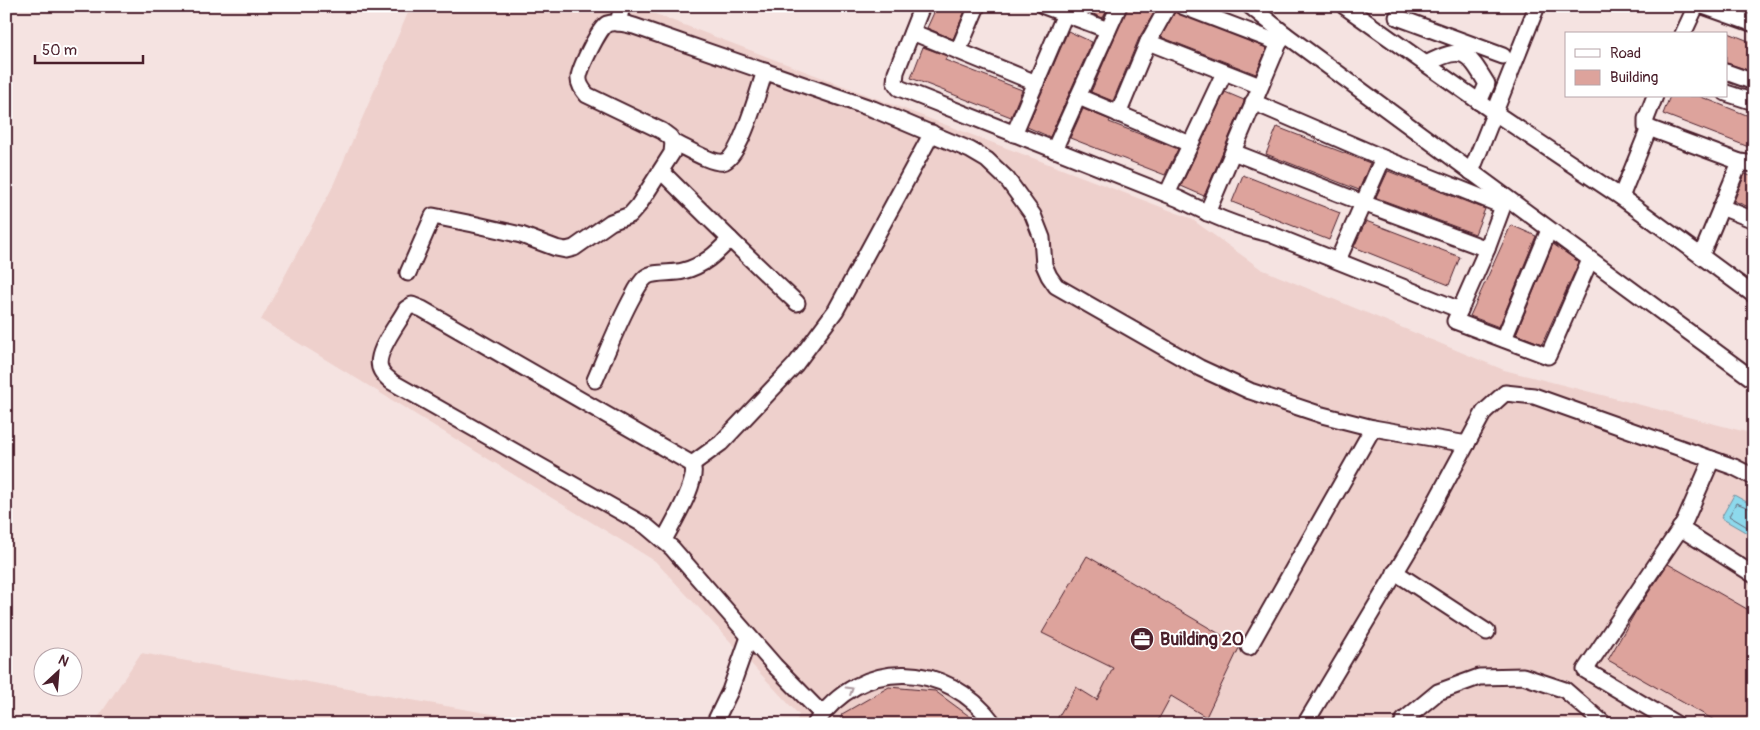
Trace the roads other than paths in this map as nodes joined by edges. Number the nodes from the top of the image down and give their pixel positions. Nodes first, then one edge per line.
1 (622, 6) edge
2 (922, 6) edge
3 (977, 6) edge
4 (1044, 6) edge
5 (1119, 6) edge
6 (1168, 6) edge
7 (1182, 6) edge
8 (1250, 6) edge
9 (1344, 6) edge
10 (1536, 6) edge
11 (1696, 6) edge
12 (1704, 6) edge
13 (1399, 11) edge
14 (1065, 14) junction
15 (618, 23) junction
16 (1754, 24) edge
17 (1108, 30) junction
18 (912, 32) junction
19 (1684, 32) edge
20 (1389, 38) junction
21 (1282, 39) junction
22 (1148, 42) junction
23 (958, 51) junction
24 (1503, 56) dead end
25 (1426, 64) junction
26 (765, 72) junction
27 (1224, 73) junction
28 (1728, 73) edge
29 (1754, 82) edge
30 (1036, 83) junction
31 (1260, 86) junction
32 (1728, 94) edge
33 (1079, 97) junction
34 (1654, 98) edge
35 (1253, 102) junction
36 (1479, 102) junction
37 (1754, 102) edge
38 (1495, 113) junction
39 (1118, 114) junction
40 (1649, 128) junction
41 (932, 133) junction
42 (1014, 134) junction
43 (673, 142) junction
44 (1190, 144) junction
45 (1054, 150) junction
46 (1233, 152) junction
47 (1383, 158) junction
48 (1747, 163) edge
49 (660, 171) junction
50 (1471, 172) junction
51 (1167, 194) junction
52 (1620, 197) junction
53 (1505, 202) junction
54 (1363, 203) junction
55 (1721, 207) junction
56 (1207, 213) junction
57 (1754, 220) edge
58 (1549, 230) junction
59 (730, 240) junction
60 (1487, 249) junction
61 (1701, 256) junction
62 (1338, 260) junction
63 (1590, 260) junction
64 (408, 273) dead end
65 (1754, 295) edge
66 (797, 304) dead end
67 (1460, 310) junction
68 (1504, 339) junction
69 (595, 380) dead end
70 (1754, 380) edge
71 (1373, 428) junction
72 (1467, 444) junction
73 (1712, 459) junction
74 (692, 464) junction
75 (1754, 477) edge
76 (1680, 528) junction
77 (664, 540) junction
78 (1395, 572) junction
79 (1754, 575) edge
80 (1487, 632) dead end
81 (750, 637) junction
82 (1249, 647) dead end
83 (1585, 670) junction
84 (1565, 690) junction
85 (819, 719) edge
86 (1311, 722) edge
87 (714, 724) edge
88 (994, 724) edge
89 (1402, 724) edge
90 (1604, 724) edge
91 (1676, 724) edge

1 - 15 street
2 - 18 street
3 - 23 street
4 - 14 street
5 - 17 street
6 - 22 street
7 - 21 street
8 - 21 street
9 - 20 street
10 - 38 street
11 - 19 street
12 - 16 street
13 - 20 street
13 - 24 street
14 - 17 street
14 - 30 street
15 - 26 street
15 - 43 street
17 - 33 street
18 - 23 street
18 - 42 street
20 - 25 street
21 - 31 street
21 - 50 street
22 - 27 street
22 - 39 street
23 - 30 street
25 - 36 street
25 - 36 street
26 - 41 street
26 - 43 street
27 - 31 street
27 - 44 street
28 - 29 street
30 - 42 street
31 - 35 street
32 - 37 street
33 - 39 street
33 - 45 street
34 - 40 street
35 - 46 street
35 - 47 street
36 - 38 street
38 - 50 street
38 - 52 street
39 - 44 street
40 - 48 street
40 - 52 street
41 - 71 street
41 - 74 street
42 - 45 street
43 - 49 street
44 - 51 street
45 - 51 street
46 - 54 street
46 - 56 street
47 - 53 street
47 - 54 street
48 - 55 street
49 - 59 street
49 - 64 street
50 - 53 street
51 - 56 street
52 - 61 street
53 - 58 street
53 - 60 street
54 - 60 street
54 - 62 street
55 - 57 street
55 - 61 street
56 - 62 street
58 - 63 street
58 - 68 street
59 - 66 street
59 - 69 street
60 - 67 street
61 - 65 street
62 - 67 street
63 - 68 street
63 - 70 street
67 - 68 street
71 - 72 street
71 - 82 street
72 - 73 street
72 - 78 street
73 - 75 street
73 - 76 street
74 - 77 street
74 - 77 street
76 - 79 street
76 - 83 street
77 - 81 street
78 - 80 street
78 - 86 street
81 - 85 street
81 - 87 street
83 - 84 street
83 - 91 street
84 - 89 street
84 - 90 street
85 -> 88 street

